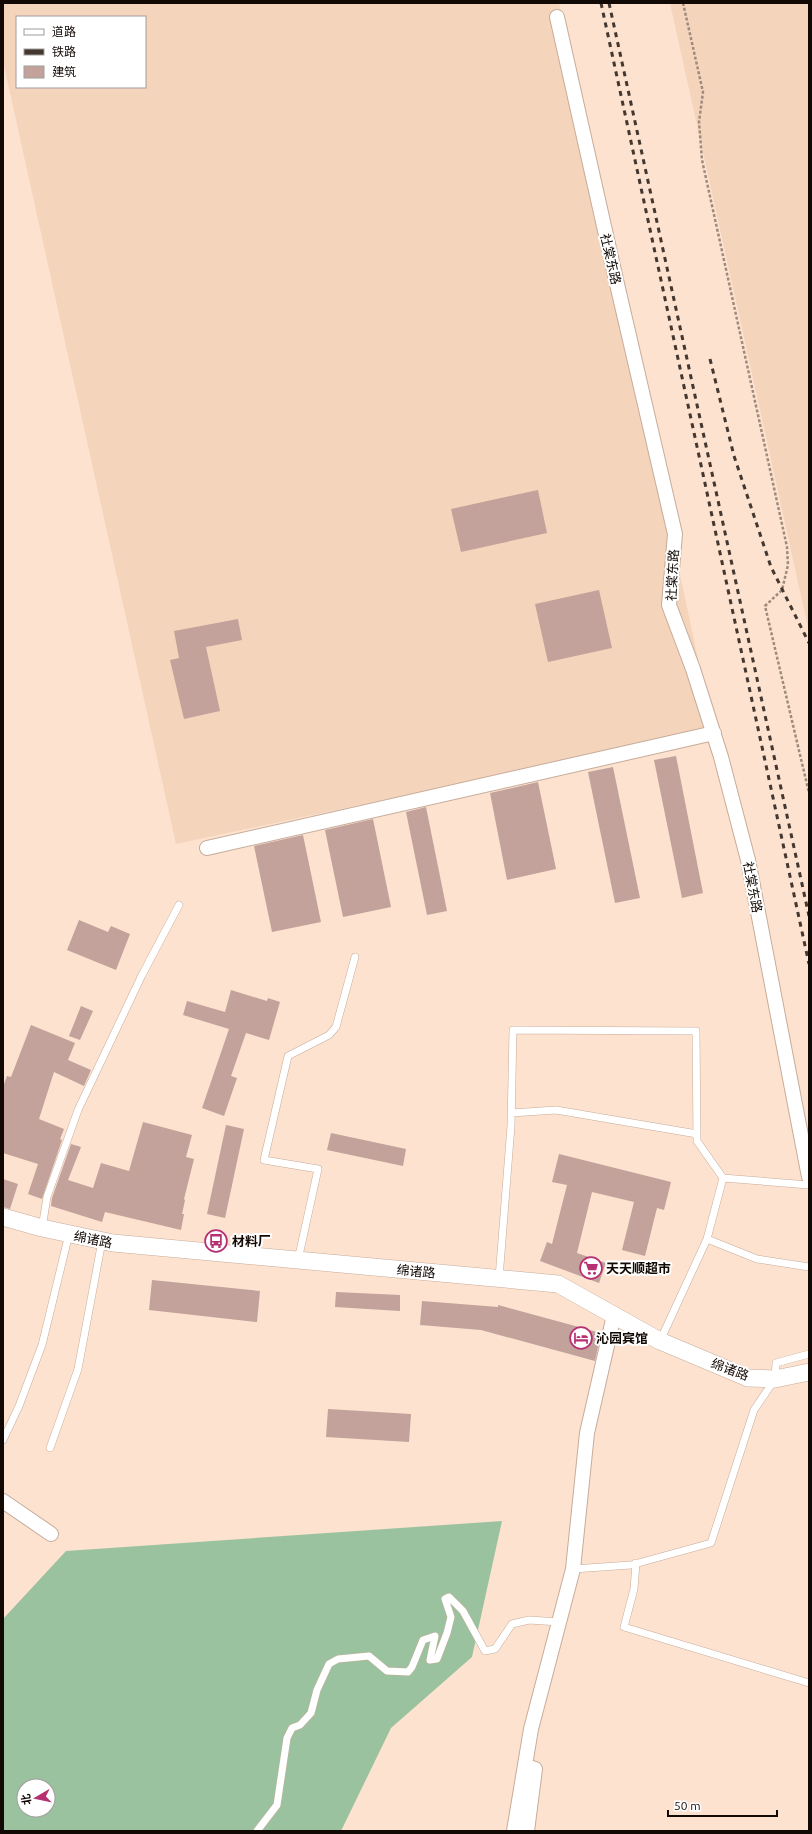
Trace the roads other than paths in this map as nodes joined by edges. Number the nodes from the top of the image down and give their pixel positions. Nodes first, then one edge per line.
1 (557, 17) dead end
2 (714, 733) junction
3 (207, 848) dead end
4 (179, 905) dead end
5 (355, 957) dead end
6 (511, 1113) junction
7 (697, 1134) junction
8 (809, 1177) edge
9 (723, 1178) junction
10 (809, 1185) edge
11 (3, 1217) edge
12 (42, 1228) junction
13 (69, 1234) junction
14 (707, 1239) junction
15 (102, 1241) junction
16 (298, 1260) junction
17 (809, 1267) edge
18 (499, 1278) junction
19 (614, 1315) junction
20 (660, 1341) junction
21 (809, 1354) edge
22 (809, 1372) edge
23 (775, 1379) junction
24 (3, 1438) edge
25 (50, 1448) dead end
26 (3, 1501) edge
27 (51, 1534) dead end
28 (636, 1563) junction
29 (573, 1569) junction
30 (559, 1622) junction
31 (809, 1683) edge
32 (525, 1766) junction
33 (257, 1831) edge
34 (514, 1831) edge
35 (528, 1831) edge

1 - 2 street, 社棠东路
2 - 3 street
2 - 8 street, 社棠东路
4 - 12 lane
5 - 16 lane
6 - 7 lane
6 - 7 lane
6 - 18 lane
7 - 9 lane
9 - 10 lane
9 - 14 lane
11 - 12 street, 绵诸路
12 - 13 street, 绵诸路
13 - 15 street, 绵诸路
13 - 24 lane
14 - 17 lane
14 - 20 lane
15 - 16 street, 绵诸路
15 - 25 lane
16 - 18 street, 绵诸路
18 - 19 street, 绵诸路
19 - 20 street, 绵诸路
19 - 29 street
20 - 23 street, 绵诸路
21 - 23 lane
22 - 23 street, 绵诸路
23 - 28 lane
26 - 27 street
28 - 29 lane
28 - 31 lane
29 - 30 street
30 - 32 street
30 - 33 lane
32 - 34 street
32 - 35 street

